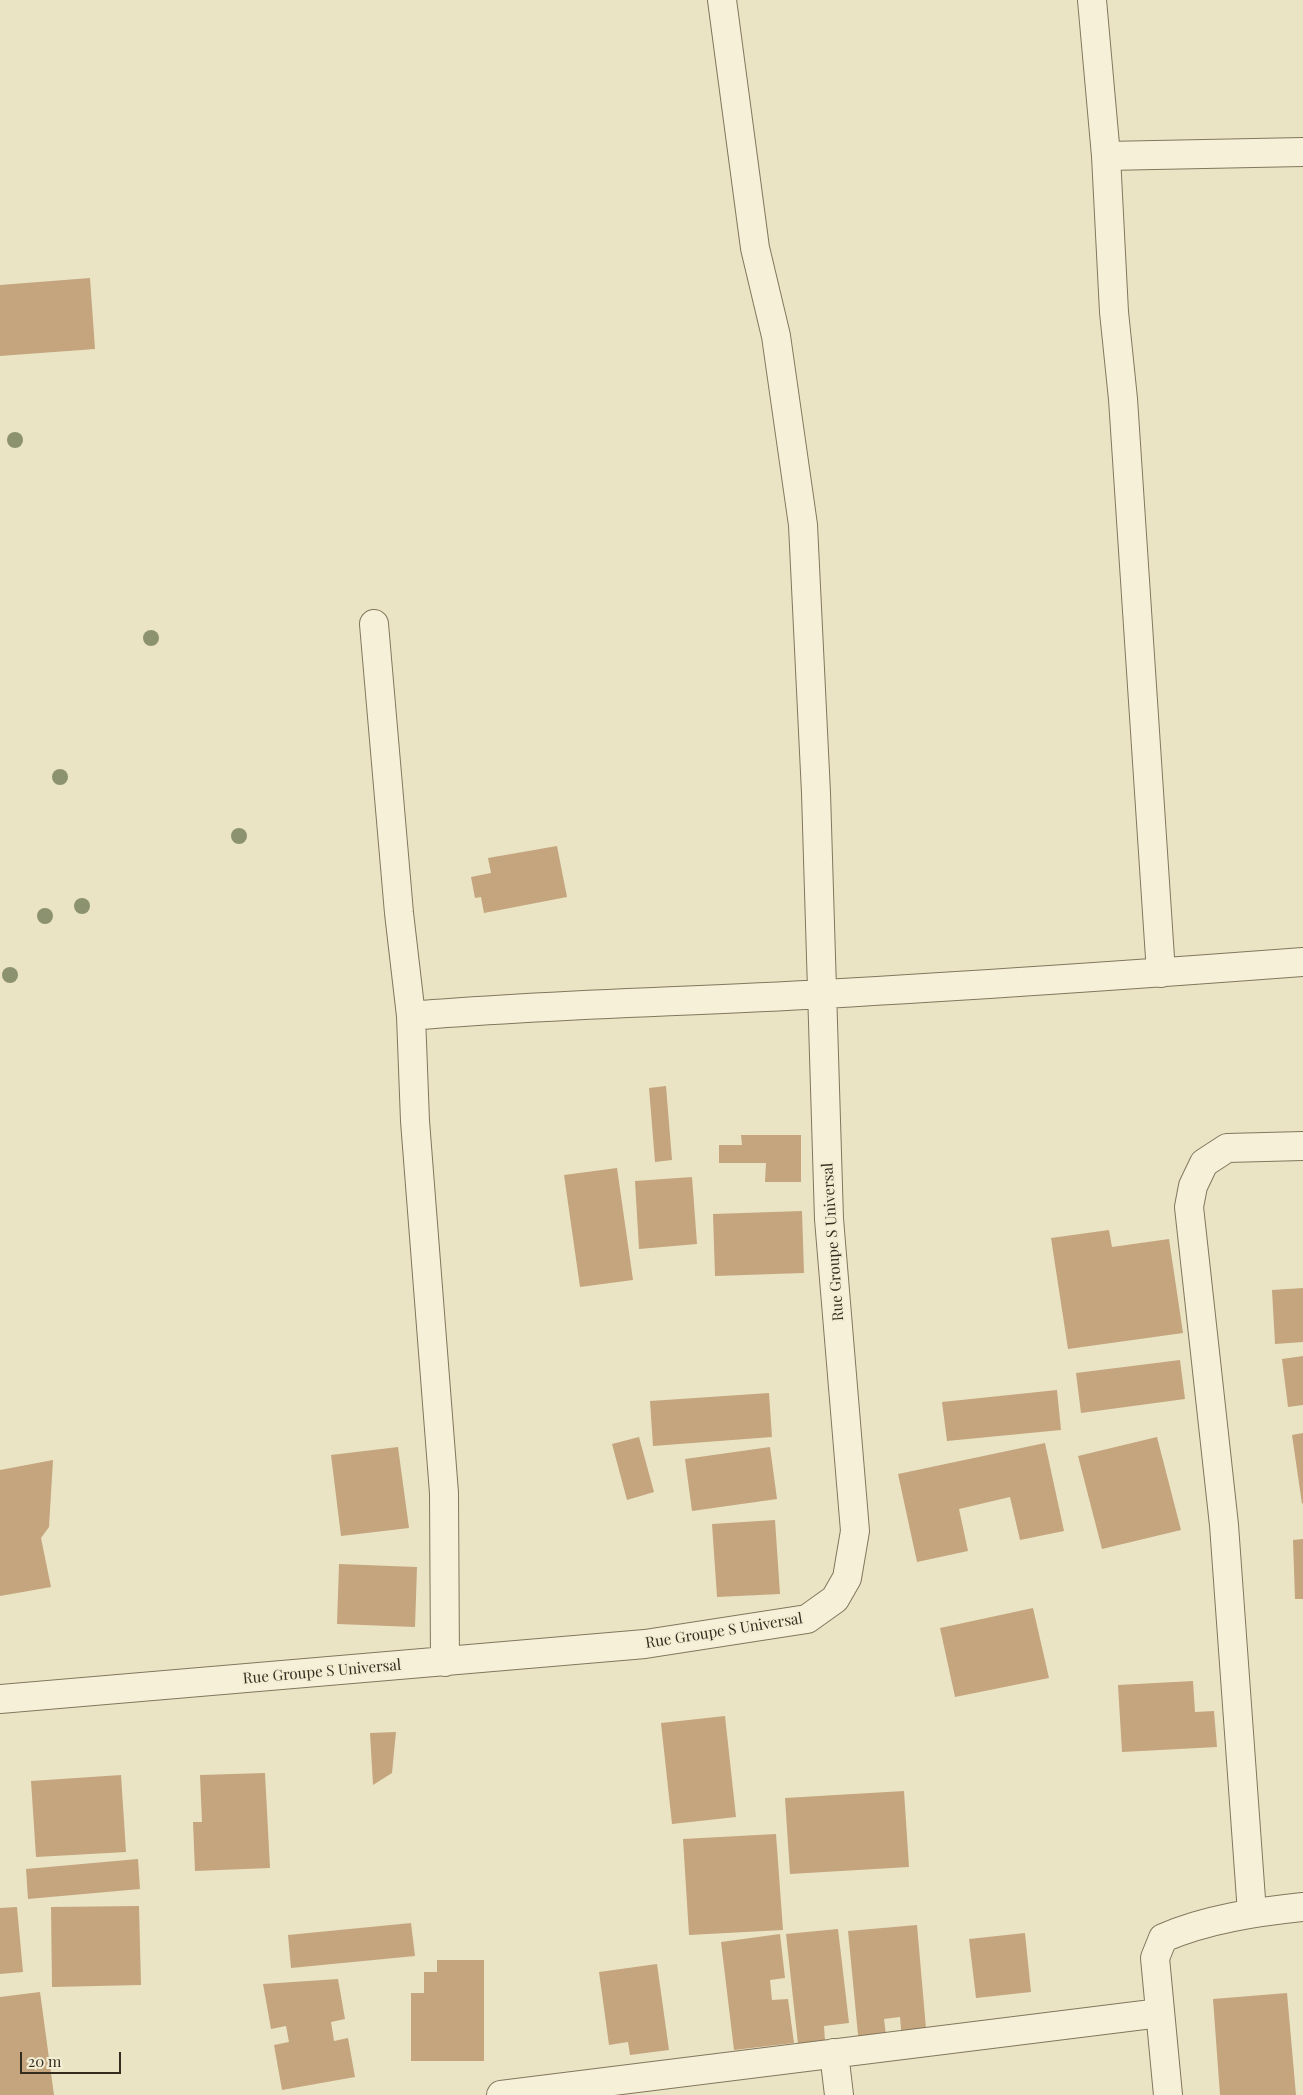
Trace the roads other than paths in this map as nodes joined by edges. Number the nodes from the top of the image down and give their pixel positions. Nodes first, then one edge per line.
1 (722, 0) edge
2 (1092, 0) edge
3 (1303, 152) edge
4 (1106, 156) junction
5 (374, 624) dead end
6 (1303, 962) edge
7 (1161, 973) junction
8 (822, 994) junction
9 (411, 1016) junction
10 (1303, 1146) edge
11 (445, 1662) junction
12 (0, 1699) edge
13 (1303, 1907) edge
14 (1252, 1913) junction
15 (1160, 2013) junction
16 (834, 2053) junction
17 (509, 2094) edge
18 (839, 2095) edge
19 (1168, 2095) edge

1 - 8 street, Rue Groupe S Universal
2 - 4 street
3 - 4 street
4 - 7 street
5 - 9 street
6 - 7 street
7 - 8 street
8 - 9 street
8 - 11 street, Rue Groupe S Universal
9 - 11 street
10 - 14 street
11 - 12 street, Rue Groupe S Universal
13 - 14 street
14 - 15 street
15 - 16 street
15 - 19 street
16 - 17 street
16 - 18 street

